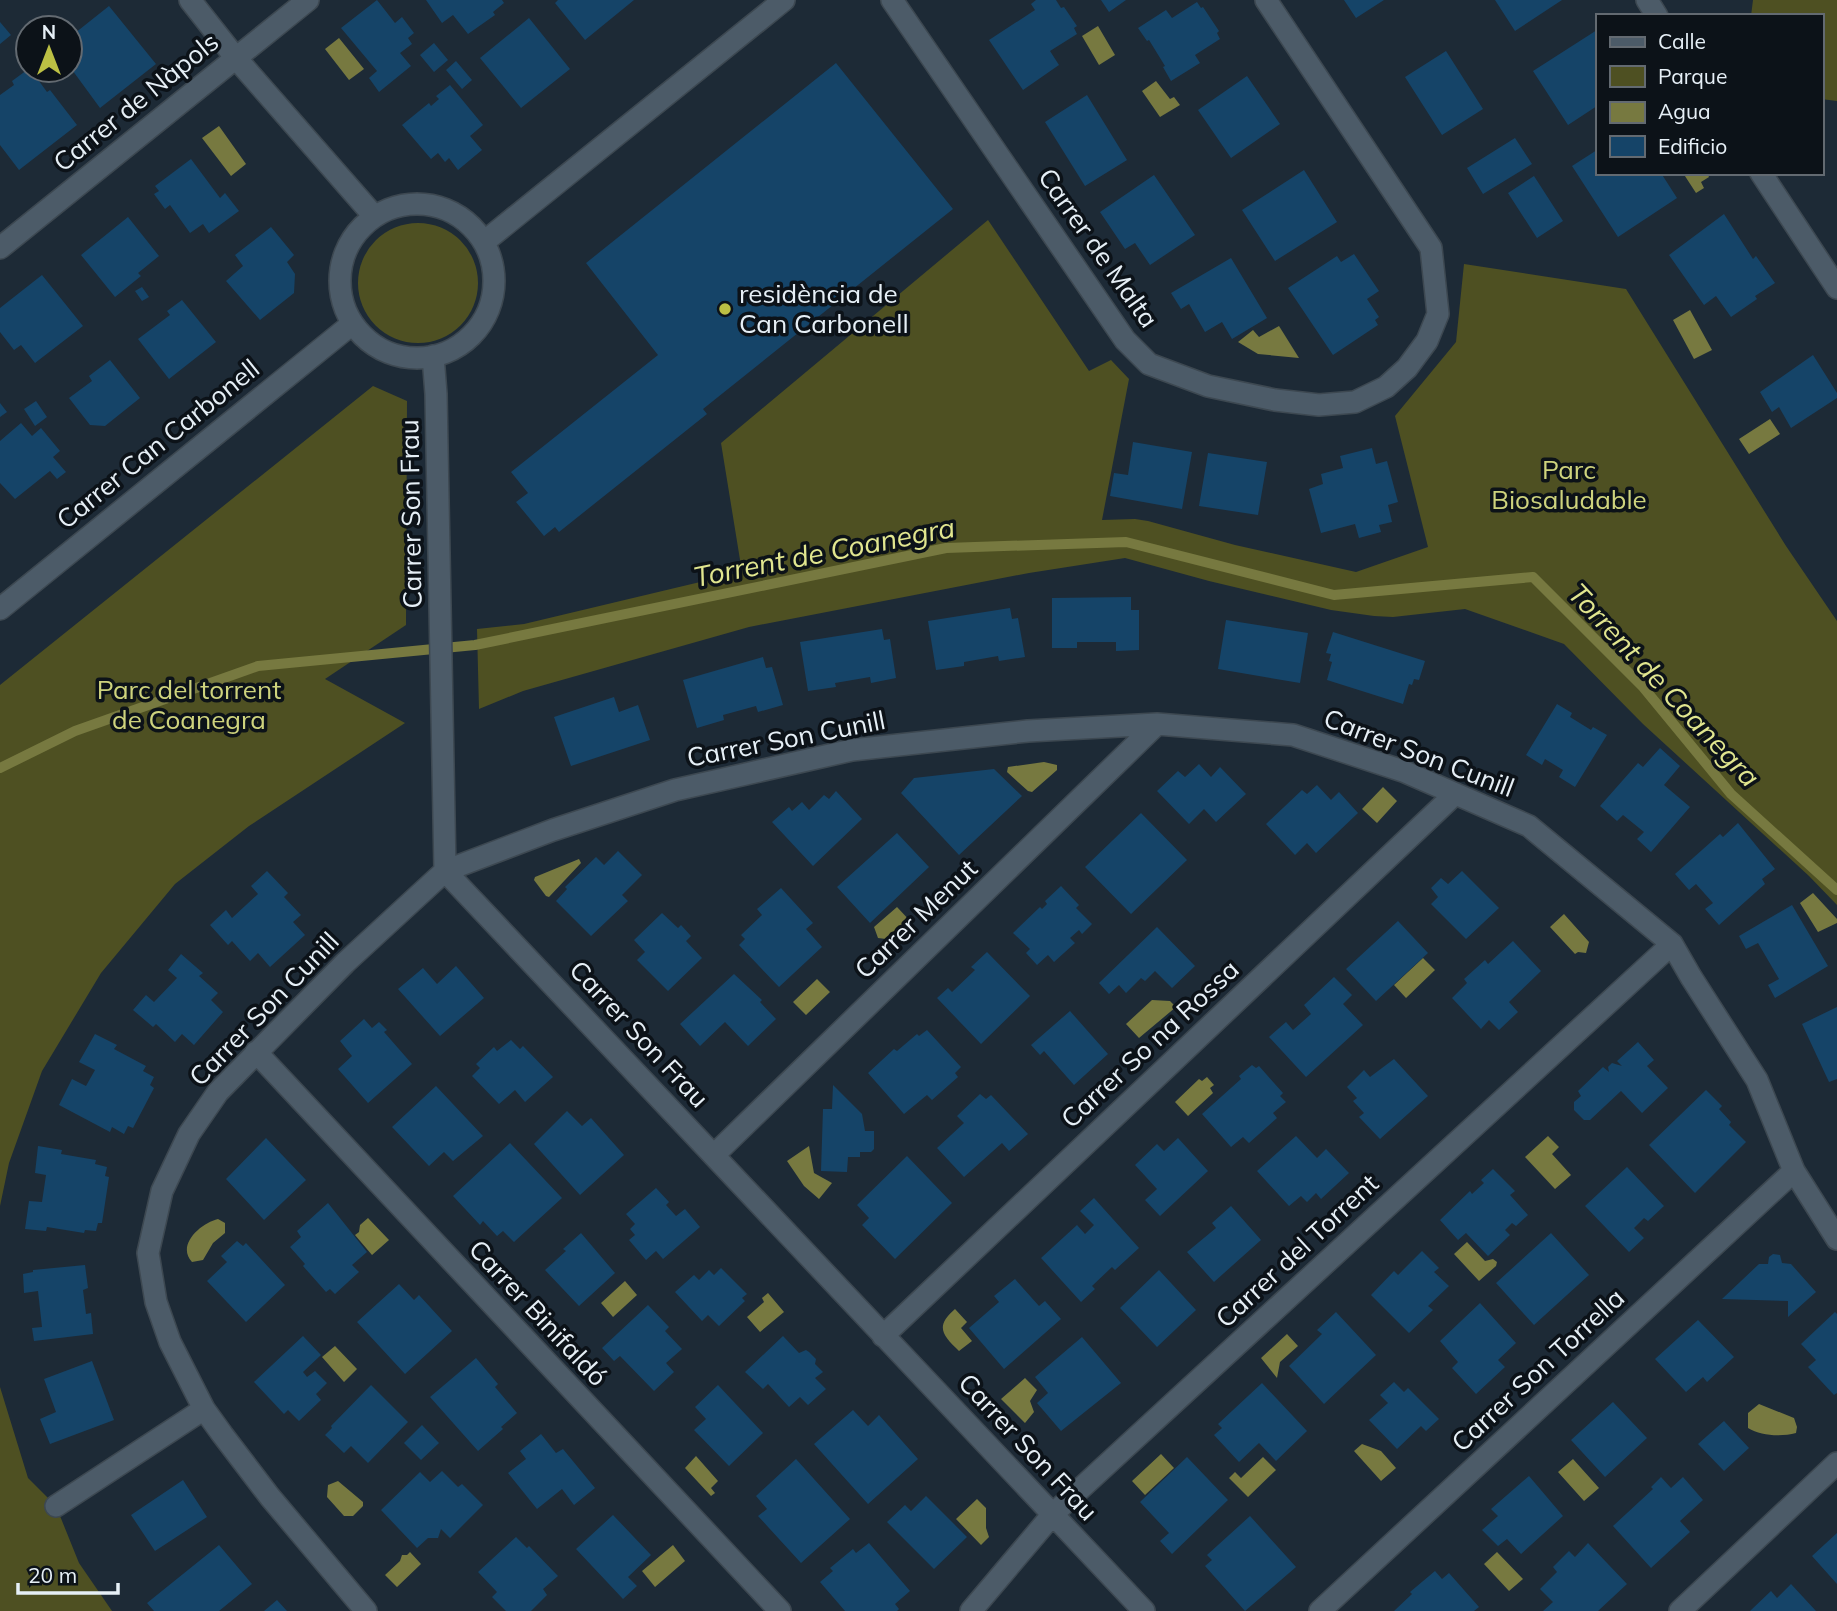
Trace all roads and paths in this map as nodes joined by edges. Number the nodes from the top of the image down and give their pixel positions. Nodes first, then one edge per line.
1 (190, 0) edge
2 (308, 0) edge
3 (784, 0) edge
4 (892, 0) edge
5 (1266, 0) edge
6 (235, 57) junction
7 (1762, 175) edge
8 (374, 216) junction
9 (484, 242) junction
10 (0, 248) edge
11 (1837, 288) edge
12 (352, 324) junction
13 (433, 356) junction
14 (0, 609) edge
15 (1157, 724) junction
16 (1455, 794) junction
17 (445, 871) junction
18 (1672, 944) junction
19 (256, 1052) junction
20 (714, 1155) junction
21 (1794, 1171) junction
22 (1837, 1239) edge
23 (883, 1336) junction
24 (204, 1409) junction
25 (1837, 1463) edge
26 (56, 1506) dead end
27 (1053, 1514) junction
28 (366, 1611) edge
29 (780, 1611) edge
30 (971, 1611) edge
31 (1144, 1611) edge
32 (1320, 1611) edge
33 (1680, 1611) edge

1 - 6 street
2 - 6 street, Carrer de Nàpols
3 - 9 street
4 - 5 street, Carrer de Malta
6 - 8 street
6 - 10 street, Carrer de Nàpols
7 - 11 street
8 - 9 street
8 - 12 street
9 - 13 street
12 - 13 street
12 - 14 street, Carrer Can Carbonell
13 - 17 street, Carrer Son Frau
15 - 16 street, Carrer Son Cunill
15 - 17 street, Carrer Son Cunill
15 - 20 street, Carrer Menut
16 - 18 street, Carrer Son Cunill
16 - 23 street, Carrer So na Rossa
17 - 19 street, Carrer Son Cunill
17 - 20 street, Carrer Son Frau
18 - 21 street, Carrer Son Cunill
18 - 27 street, Carrer del Torrent
19 - 24 street, Carrer Son Cunill
19 - 29 street, Carrer Binifaldó
20 - 23 street, Carrer Son Frau
21 - 22 street, Carrer Son Cunill
21 - 32 street, Carrer Son Torrella
23 - 27 street, Carrer Son Frau
24 - 26 street
24 - 28 street, Carrer Son Cunill
25 - 33 street
27 - 30 street, Carrer del Torrent
27 - 31 street, Carrer Son Frau

